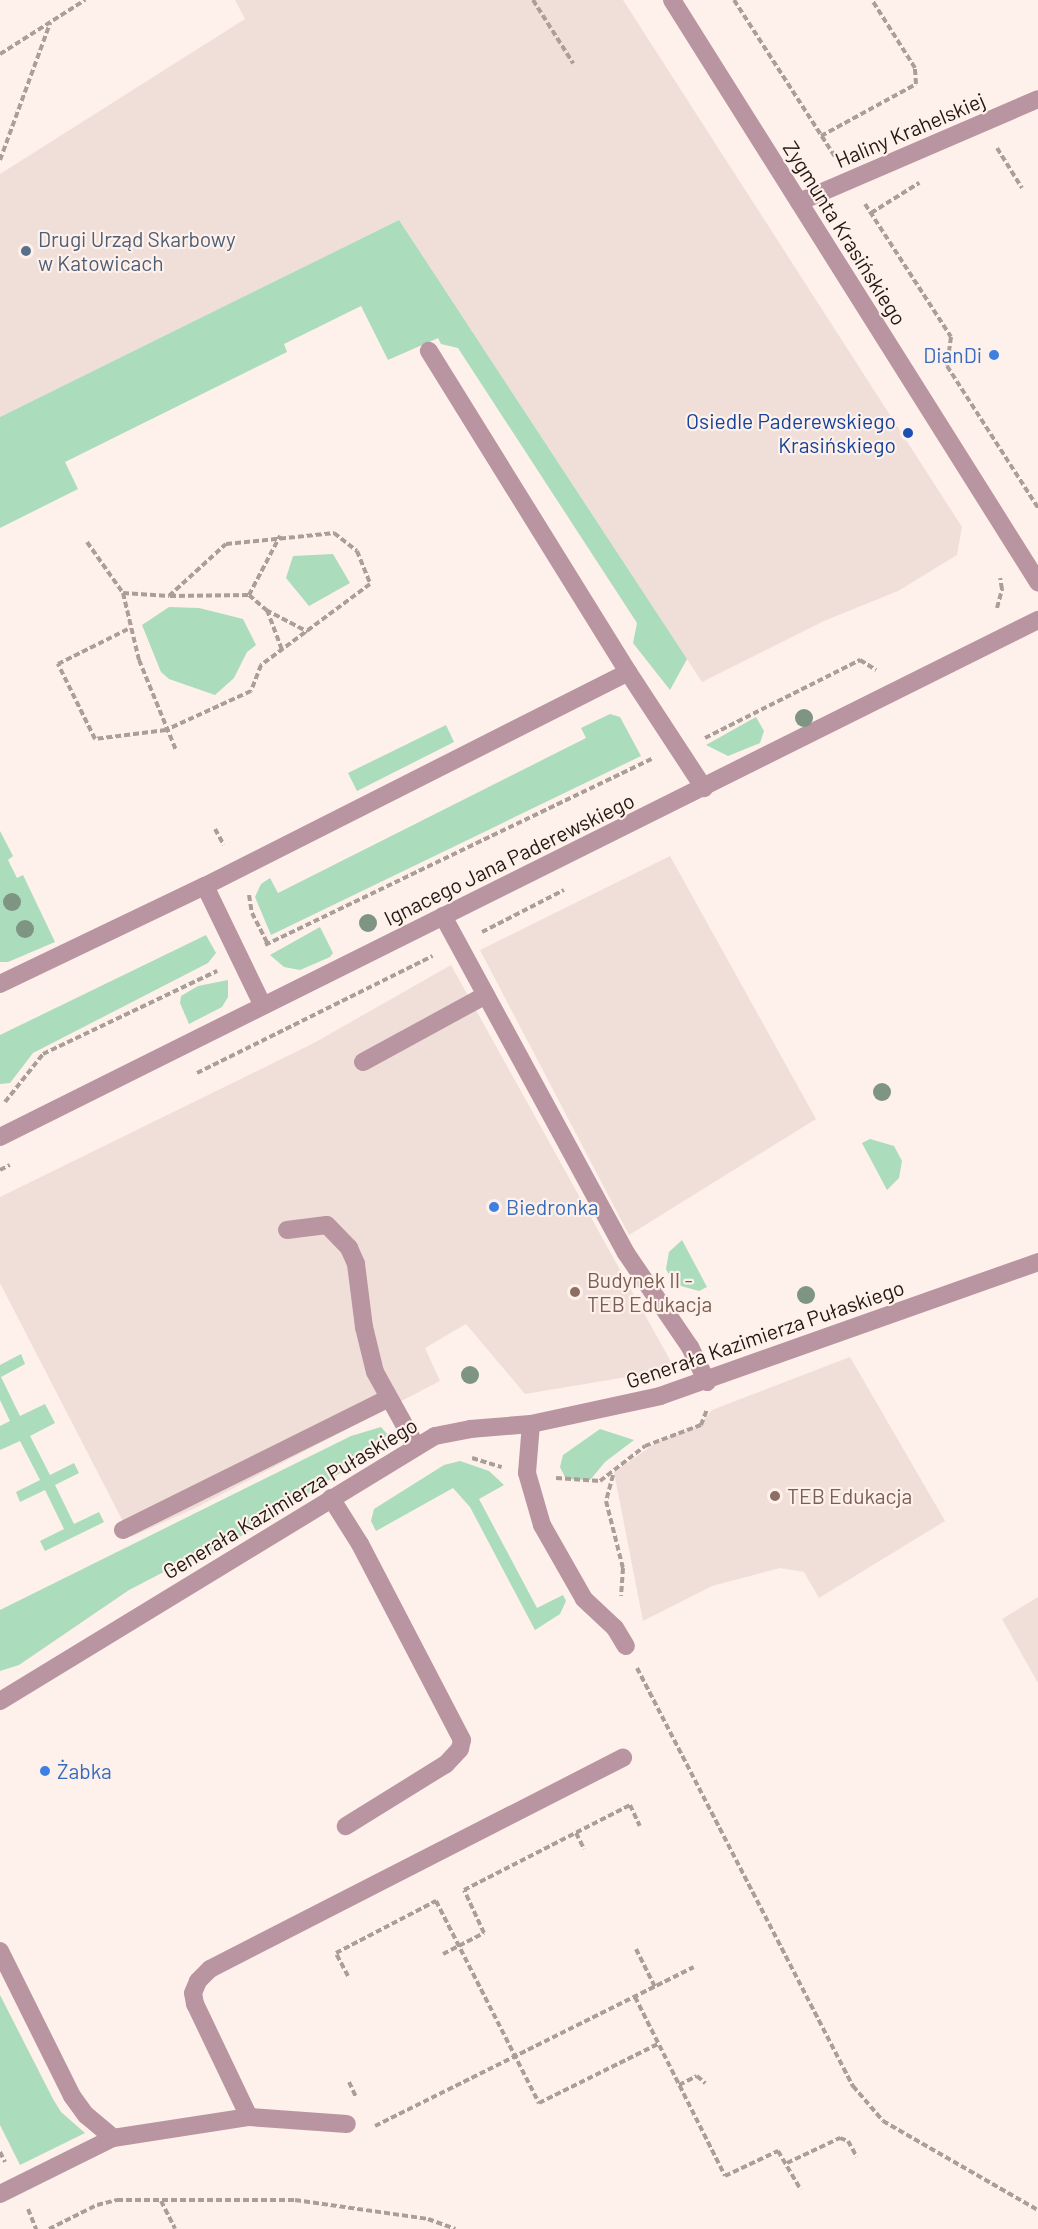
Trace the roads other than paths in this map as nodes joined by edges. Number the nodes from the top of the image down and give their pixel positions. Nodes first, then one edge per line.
1 (672, 0) edge
2 (1038, 99) edge
3 (799, 202) junction
4 (429, 351) dead end
5 (1038, 582) edge
6 (1038, 620) edge
7 (628, 672) junction
8 (704, 788) junction
9 (205, 886) junction
10 (443, 916) junction
11 (0, 984) edge
12 (486, 995) junction
13 (263, 1006) junction
14 (363, 1062) dead end
15 (0, 1137) edge
16 (287, 1230) dead end
17 (1038, 1262) edge
18 (707, 1382) junction
19 (387, 1399) junction
20 (531, 1425) junction
21 (416, 1446) junction
22 (331, 1498) junction
23 (123, 1530) dead end
24 (626, 1646) road end
25 (0, 1701) edge
26 (623, 1758) dead end
27 (346, 1826) dead end
28 (0, 1951) edge
29 (249, 2117) junction
30 (347, 2124) dead end
31 (113, 2138) junction
32 (0, 2194) edge

1 - 3 street, Zygmunta Krasińskiego
2 - 3 street, Haliny Krahelskiej
3 - 5 street, Zygmunta Krasińskiego
4 - 7 street
6 - 8 street, Ignacego Jana Paderewskiego
7 - 8 street
7 - 9 street
8 - 10 street, Ignacego Jana Paderewskiego
9 - 11 street
9 - 13 street
10 - 12 street
10 - 13 street, Ignacego Jana Paderewskiego
12 - 14 street
12 - 18 street
13 - 15 street, Ignacego Jana Paderewskiego
16 - 19 street
17 - 18 street, Generała Kazimierza Pułaskiego
18 - 20 street, Generała Kazimierza Pułaskiego
19 - 21 street
19 - 23 street
20 - 21 street, Generała Kazimierza Pułaskiego
20 - 24 street
21 - 22 street, Generała Kazimierza Pułaskiego
22 - 25 street, Generała Kazimierza Pułaskiego
22 - 27 street
26 - 29 street
28 - 31 street
29 - 30 street
29 - 31 street
31 - 32 street

